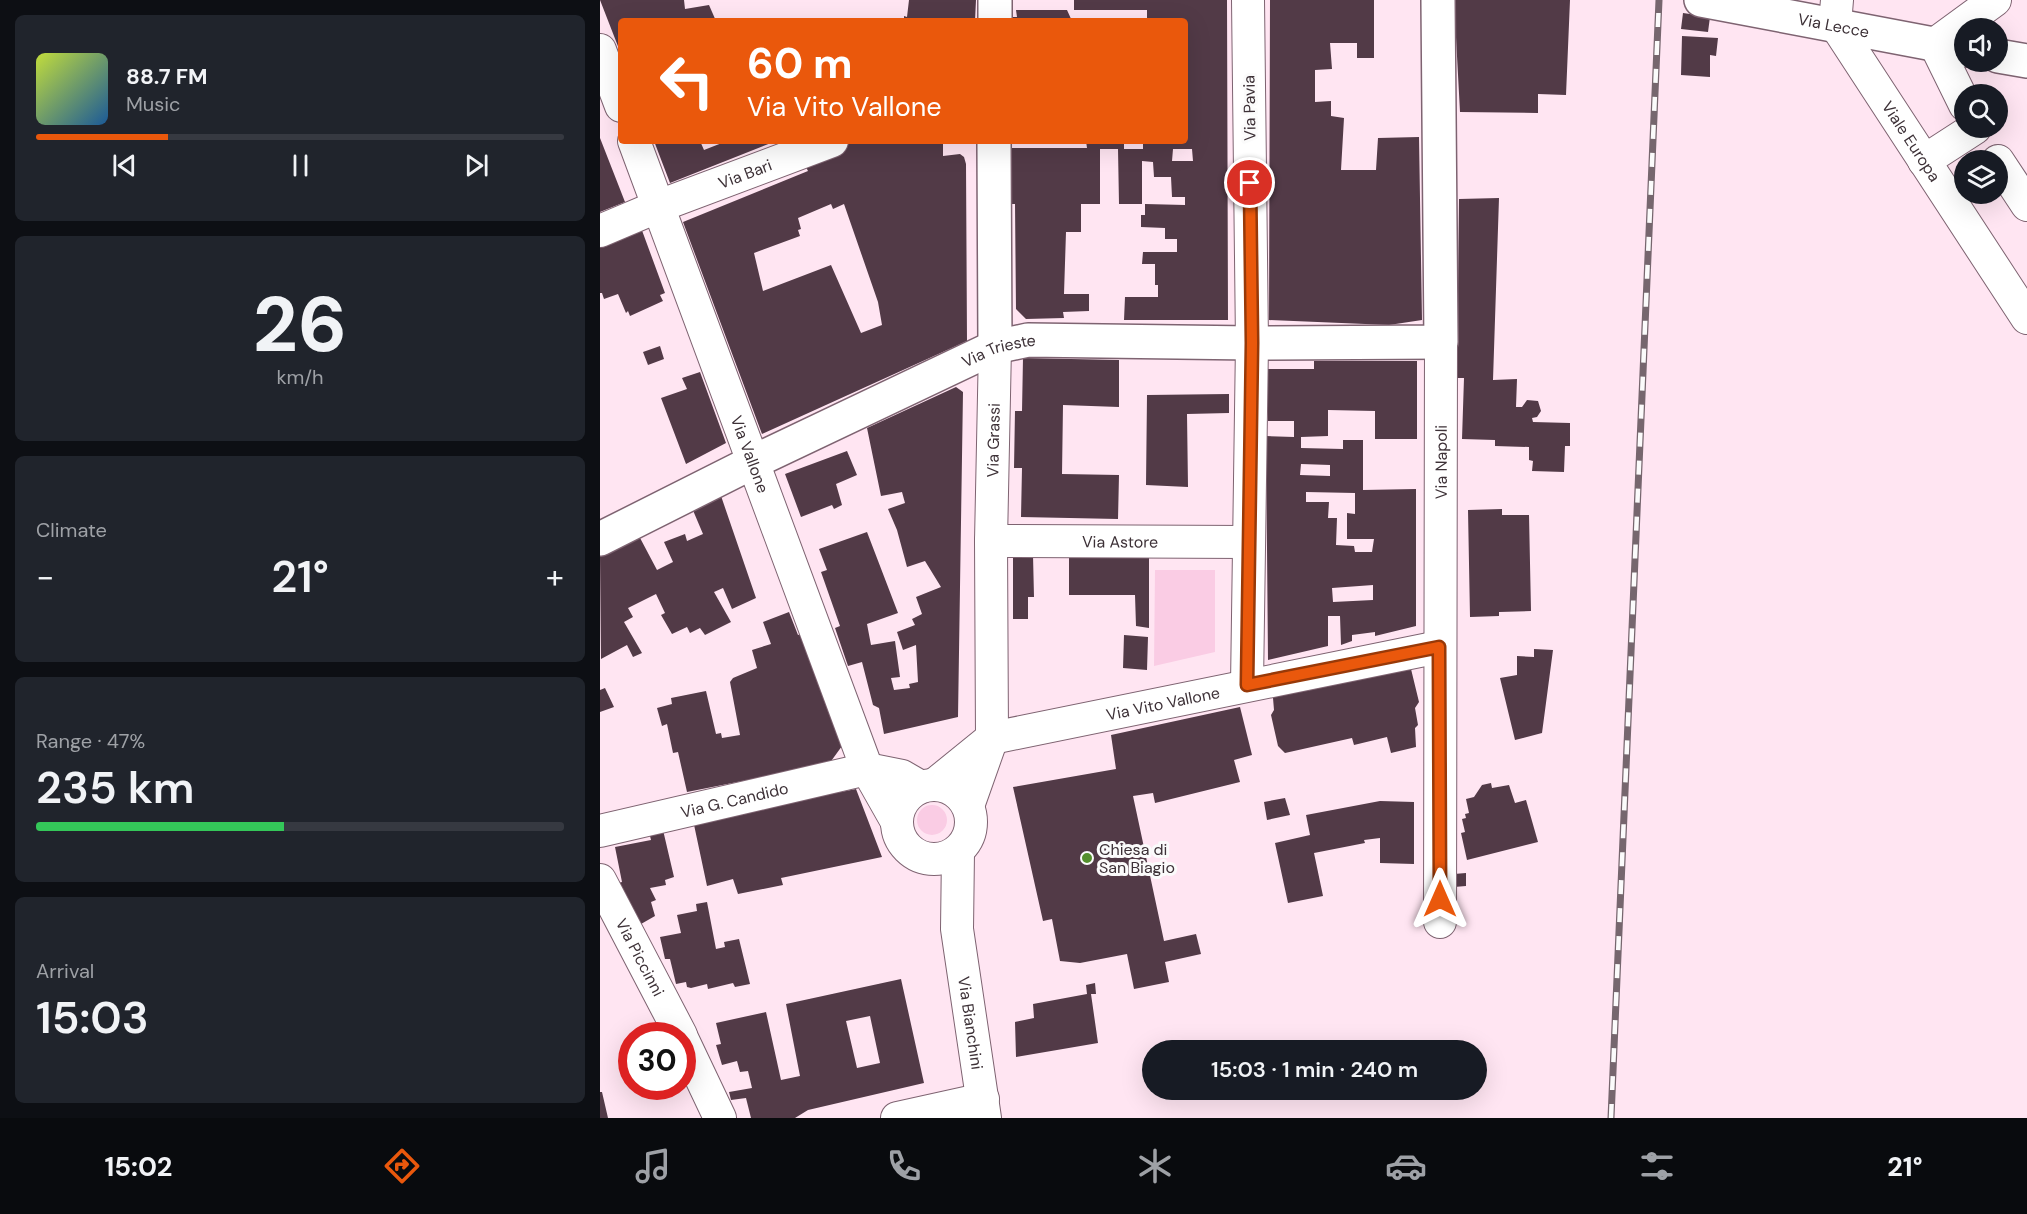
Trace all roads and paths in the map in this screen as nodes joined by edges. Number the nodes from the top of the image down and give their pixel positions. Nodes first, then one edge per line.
1 (995, 0) edge
2 (1248, 0) edge
3 (1438, 0) edge
4 (1701, 0) edge
5 (1995, 0) edge
6 (1836, 12) edge
7 (994, 18) edge
8 (1950, 47) edge
9 (600, 50) edge
10 (2008, 58) edge
11 (2027, 61) edge
12 (1960, 84) edge
13 (618, 98) edge
14 (1960, 138) edge
15 (635, 144) edge
16 (824, 144) edge
17 (994, 144) edge
18 (1924, 161) junction
19 (2008, 176) edge
20 (2027, 205) edge
21 (659, 207) junction
22 (600, 231) edge
23 (2027, 318) edge
24 (1441, 342) junction
25 (1252, 343) junction
26 (995, 347) junction
27 (753, 462) junction
28 (600, 539) edge
29 (991, 541) junction
30 (1249, 542) junction
31 (1439, 647) junction
32 (1247, 685) junction
33 (992, 738) junction
34 (867, 769) junction
35 (927, 786) junction
36 (968, 806) junction
37 (897, 822) junction
38 (600, 831) edge
39 (958, 852) junction
40 (916, 855) junction
41 (600, 880) edge
42 (1440, 922) dead end
43 (957, 929) junction
44 (675, 1022) edge
45 (696, 1066) edge
46 (984, 1108) edge
47 (720, 1118) edge
48 (897, 1118) edge

1 - 7 street
2 - 25 street, Via Pavia
3 - 24 street, Via Napoli
4 - 6 street, Via Lecce
5 - 8 street
6 - 8 street, Via Lecce
6 - 18 street, Viale Europa
8 - 12 street
9 - 13 street
10 - 11 street
14 - 18 street
15 - 21 street, Via Vallone
16 - 21 street, Via Bari
17 - 26 street, Via Grassi
18 - 23 street, Viale Europa
19 - 20 street
21 - 22 street, Via Bari
21 - 27 street, Via Vallone
24 - 25 street, Via Trieste
24 - 31 street, Via Napoli
25 - 26 street, Via Trieste
25 - 30 street, Via Pavia
26 - 27 street, Via Trieste
26 - 29 street, Via Grassi
27 - 28 street, Via Trieste
27 - 34 street, Via Vallone
29 - 30 street, Via Astore
29 - 33 street, Via Grassi
30 - 32 street, Via Pavia
31 - 32 street, Via Vito Vallone
31 - 42 street, Via Napoli
32 - 33 street, Via Vito Vallone
33 - 35 street
33 - 36 street, Via Grassi
34 - 35 street
34 - 37 street, Via Vallone
34 - 38 street, Via G. Candido
35 - 36 street
35 - 37 street
36 - 39 street
37 - 40 street
39 - 40 street
39 - 43 street
40 - 43 street
41 - 44 street, Via Piccinni
43 - 46 street, Via Bianchini
45 - 47 street, Via Piccinni
46 - 48 street

